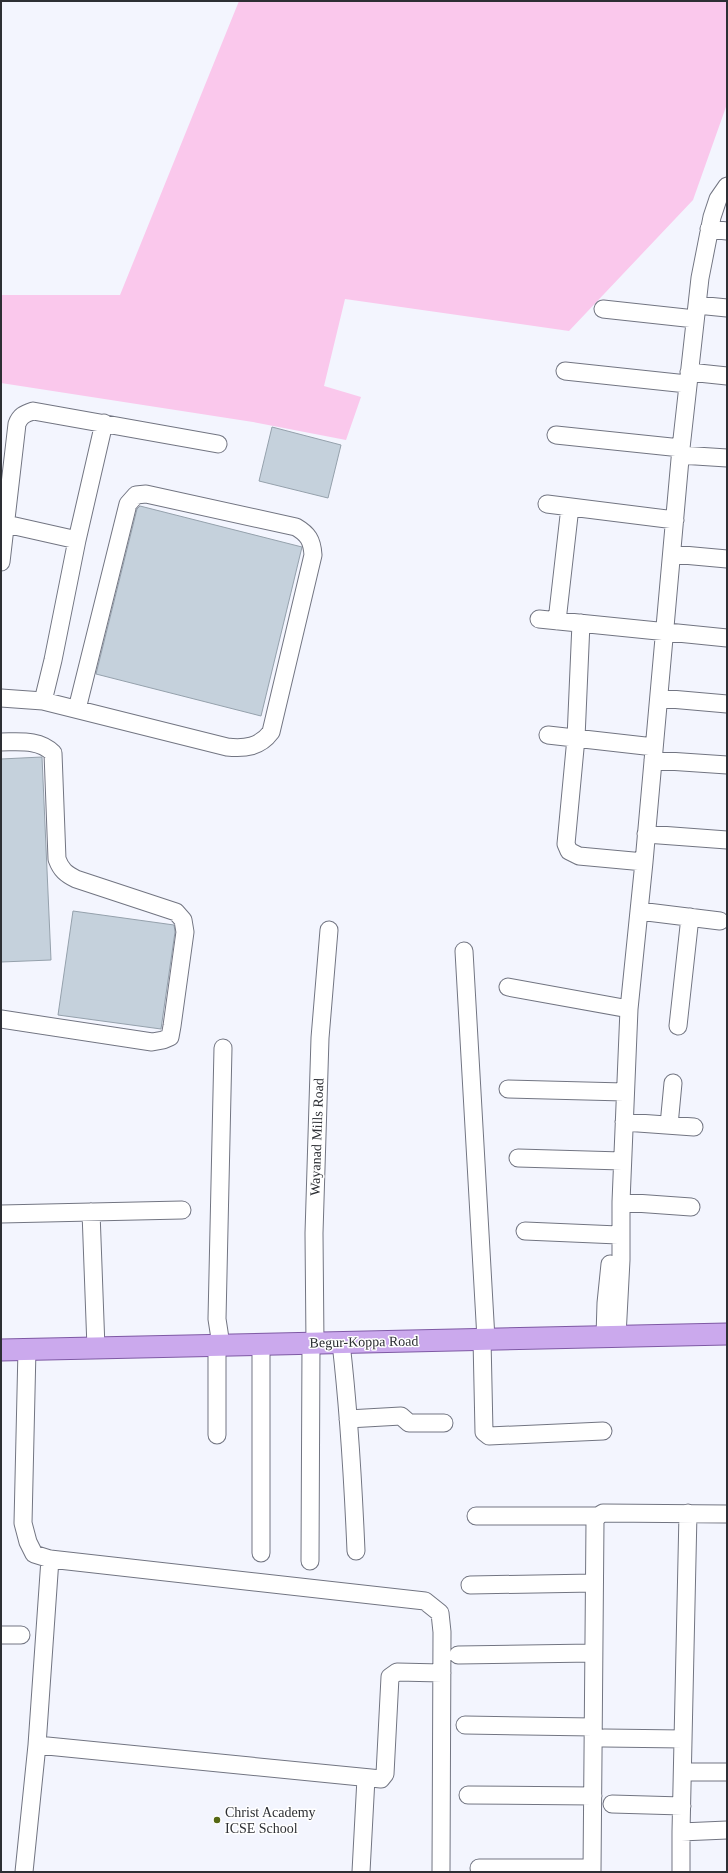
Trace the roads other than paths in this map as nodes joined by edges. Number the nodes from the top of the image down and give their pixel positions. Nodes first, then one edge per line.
1 (727, 186) edge
2 (709, 229) junction
3 (727, 231) edge
4 (727, 308) edge
5 (603, 309) dead end
6 (696, 312) junction
7 (564, 371) dead end
8 (727, 376) edge
9 (688, 378) junction
10 (104, 423) junction
11 (556, 436) dead end
12 (218, 444) dead end
13 (680, 452) junction
14 (727, 458) edge
15 (547, 504) dead end
16 (570, 507) junction
17 (675, 520) junction
18 (6, 524) junction
19 (78, 540) junction
20 (672, 554) junction
21 (727, 559) edge
22 (1, 562) edge
23 (539, 619) dead end
24 (557, 621) junction
25 (581, 623) junction
26 (665, 631) junction
27 (727, 638) edge
28 (1, 698) edge
29 (659, 698) junction
30 (43, 700) junction
31 (727, 704) edge
32 (77, 709) junction
33 (548, 735) dead end
34 (576, 738) junction
35 (1, 742) edge
36 (653, 754) junction
37 (727, 765) edge
38 (646, 834) junction
39 (727, 840) edge
40 (644, 862) junction
41 (639, 911) junction
42 (690, 917) junction
43 (720, 921) dead end
44 (329, 930) dead end
45 (464, 951) dead end
46 (508, 987) dead end
47 (629, 1009) junction
48 (1, 1019) edge
49 (678, 1026) dead end
50 (223, 1048) dead end
51 (673, 1083) dead end
52 (508, 1089) dead end
53 (624, 1092) junction
54 (624, 1122) junction
55 (669, 1125) junction
56 (694, 1127) dead end
57 (518, 1158) dead end
58 (622, 1161) junction
59 (621, 1202) junction
60 (691, 1207) dead end
61 (182, 1210) dead end
62 (91, 1212) junction
63 (1, 1214) edge
64 (526, 1231) dead end
65 (619, 1231) junction
66 (727, 1334) edge
67 (611, 1336) junction
68 (484, 1339) junction
69 (340, 1343) junction
70 (261, 1344) junction
71 (313, 1344) junction
72 (219, 1345) junction
73 (96, 1348) junction
74 (27, 1349) junction
75 (1, 1350) edge
76 (348, 1419) junction
77 (444, 1423) dead end
78 (603, 1431) dead end
79 (217, 1435) dead end
80 (688, 1513) junction
81 (727, 1514) edge
82 (476, 1516) dead end
83 (598, 1516) junction
84 (356, 1550) dead end
85 (262, 1553) dead end
86 (50, 1560) junction
87 (310, 1561) dead end
88 (594, 1583) junction
89 (470, 1585) dead end
90 (1, 1635) edge
91 (21, 1635) dead end
92 (593, 1653) junction
93 (458, 1656) dead end
94 (442, 1673) junction
95 (465, 1725) dead end
96 (599, 1732) junction
97 (683, 1740) junction
98 (38, 1745) junction
99 (682, 1772) junction
100 (727, 1772) edge
101 (366, 1778) junction
102 (468, 1795) dead end
103 (593, 1796) junction
104 (612, 1804) dead end
105 (682, 1806) junction
106 (727, 1830) edge
107 (681, 1832) junction
108 (479, 1868) dead end
109 (592, 1870) edge
110 (24, 1872) edge
111 (361, 1872) edge
112 (441, 1872) edge
113 (681, 1872) edge

1 - 2 street
2 - 3 street
2 - 6 street
4 - 6 street
5 - 6 street
6 - 9 street
7 - 9 street
8 - 9 street
9 - 13 street
10 - 12 street
10 - 18 street
10 - 19 street
11 - 13 street
13 - 14 street
13 - 17 street
15 - 16 street
16 - 17 street
16 - 24 street
17 - 20 street
18 - 19 street
18 - 22 street
19 - 30 street
20 - 21 street
20 - 26 street
23 - 24 street
24 - 25 street
25 - 26 street
25 - 34 street
26 - 27 street
26 - 29 street
28 - 30 street
29 - 31 street
29 - 36 street
30 - 32 street
32 - 32 street
33 - 34 street
34 - 36 street
34 - 40 street
35 - 48 street
36 - 37 street
36 - 38 street
38 - 39 street
38 - 40 street
40 - 41 street
41 - 42 street
41 - 47 street
42 - 43 street
42 - 49 street
44 - 71 street, Wayanad Mills Road
45 - 68 street
46 - 47 street
47 - 53 street
50 - 72 street
51 - 55 street
52 - 53 street
53 - 54 street
54 - 55 street
54 - 58 street
55 - 56 street
57 - 58 street
58 - 59 street
59 - 60 street
59 - 65 street
61 - 62 street
62 - 63 street
62 - 73 street
64 - 65 street
65 - 67 street
66 - 67 main road, Begur-Koppa Road
67 - 68 main road, Begur-Koppa Road
68 - 69 main road, Begur-Koppa Road
68 - 78 street
69 - 71 main road, Begur-Koppa Road
69 - 76 street
70 - 71 main road, Begur-Koppa Road
70 - 72 main road, Begur-Koppa Road
70 - 85 street
71 - 87 street, Wayanad Mills Road
72 - 73 main road, Begur-Koppa Road
72 - 79 street
73 - 74 main road, Begur-Koppa Road
74 - 75 main road, Begur-Koppa Road
74 - 86 street
76 - 77 street
76 - 84 street
80 - 81 street
80 - 83 street
80 - 97 street
82 - 83 street
83 - 88 street
86 - 94 street
86 - 98 street
88 - 89 street
88 - 92 street
90 - 91 street
92 - 93 street
92 - 96 street
94 - 101 street
94 - 112 street
95 - 96 street
96 - 97 street
96 - 103 street
97 - 99 street
98 - 101 street
98 - 110 street
99 - 100 street
99 - 105 street
101 - 111 street
102 - 103 street
103 - 109 street
104 - 105 street
105 - 107 street
106 - 107 street
107 - 113 street
108 - 109 street

